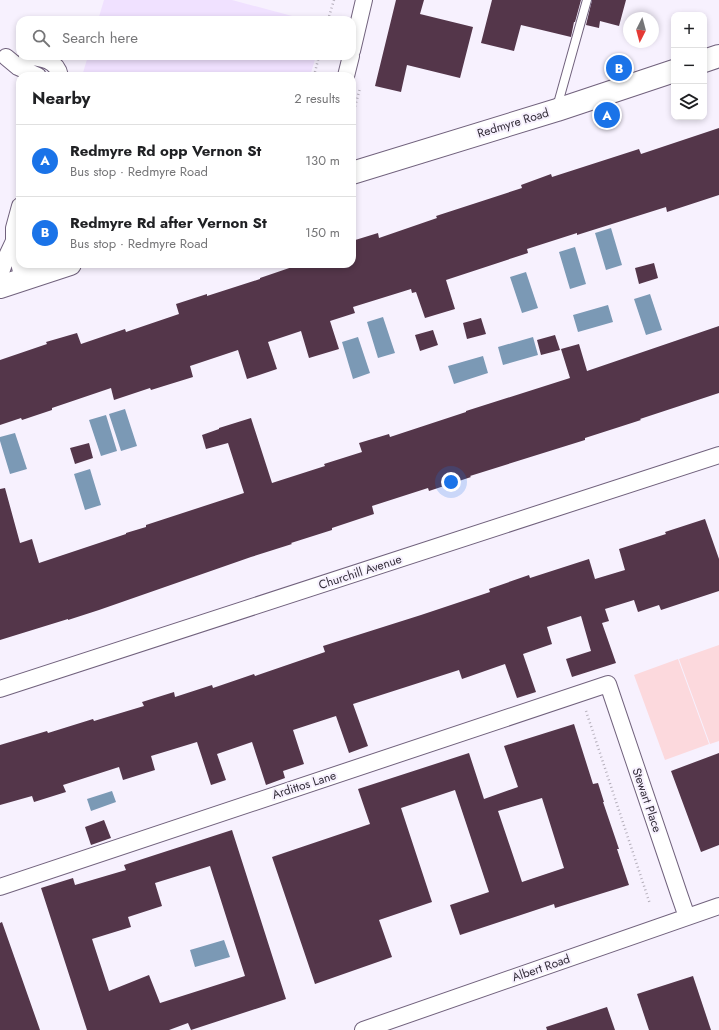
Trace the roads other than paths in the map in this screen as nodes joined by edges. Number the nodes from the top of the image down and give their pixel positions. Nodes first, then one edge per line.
1 (364, 0) edge
2 (586, 0) edge
3 (356, 34) edge
4 (9, 56) edge
5 (719, 56) edge
6 (48, 60) edge
7 (350, 60) edge
8 (707, 60) edge
9 (29, 72) edge
10 (59, 72) edge
11 (347, 72) edge
12 (671, 72) edge
13 (557, 110) junction
14 (356, 172) edge
15 (16, 221) edge
16 (14, 241) junction
17 (16, 244) edge
18 (54, 268) edge
19 (33, 273) edge
20 (0, 275) edge
21 (0, 288) edge
22 (719, 455) edge
23 (608, 684) joint
24 (0, 689) edge
25 (0, 887) edge
26 (719, 906) edge
27 (687, 917) junction
28 (363, 1030) edge

1 - 3 street
2 - 13 lane
4 - 9 street
5 - 8 main road
6 - 10 street
7 - 11 street
12 - 13 main road, Redmyre Road
13 - 14 main road, Redmyre Road
15 - 16 street
16 - 17 street
16 - 20 street
18 - 19 main road
19 - 21 main road
22 - 24 street, Churchill Avenue
23 - 25 street, Ardittos Lane
23 - 27 street, Stewart Place
26 - 27 street, Albert Road
27 - 28 street, Albert Road

